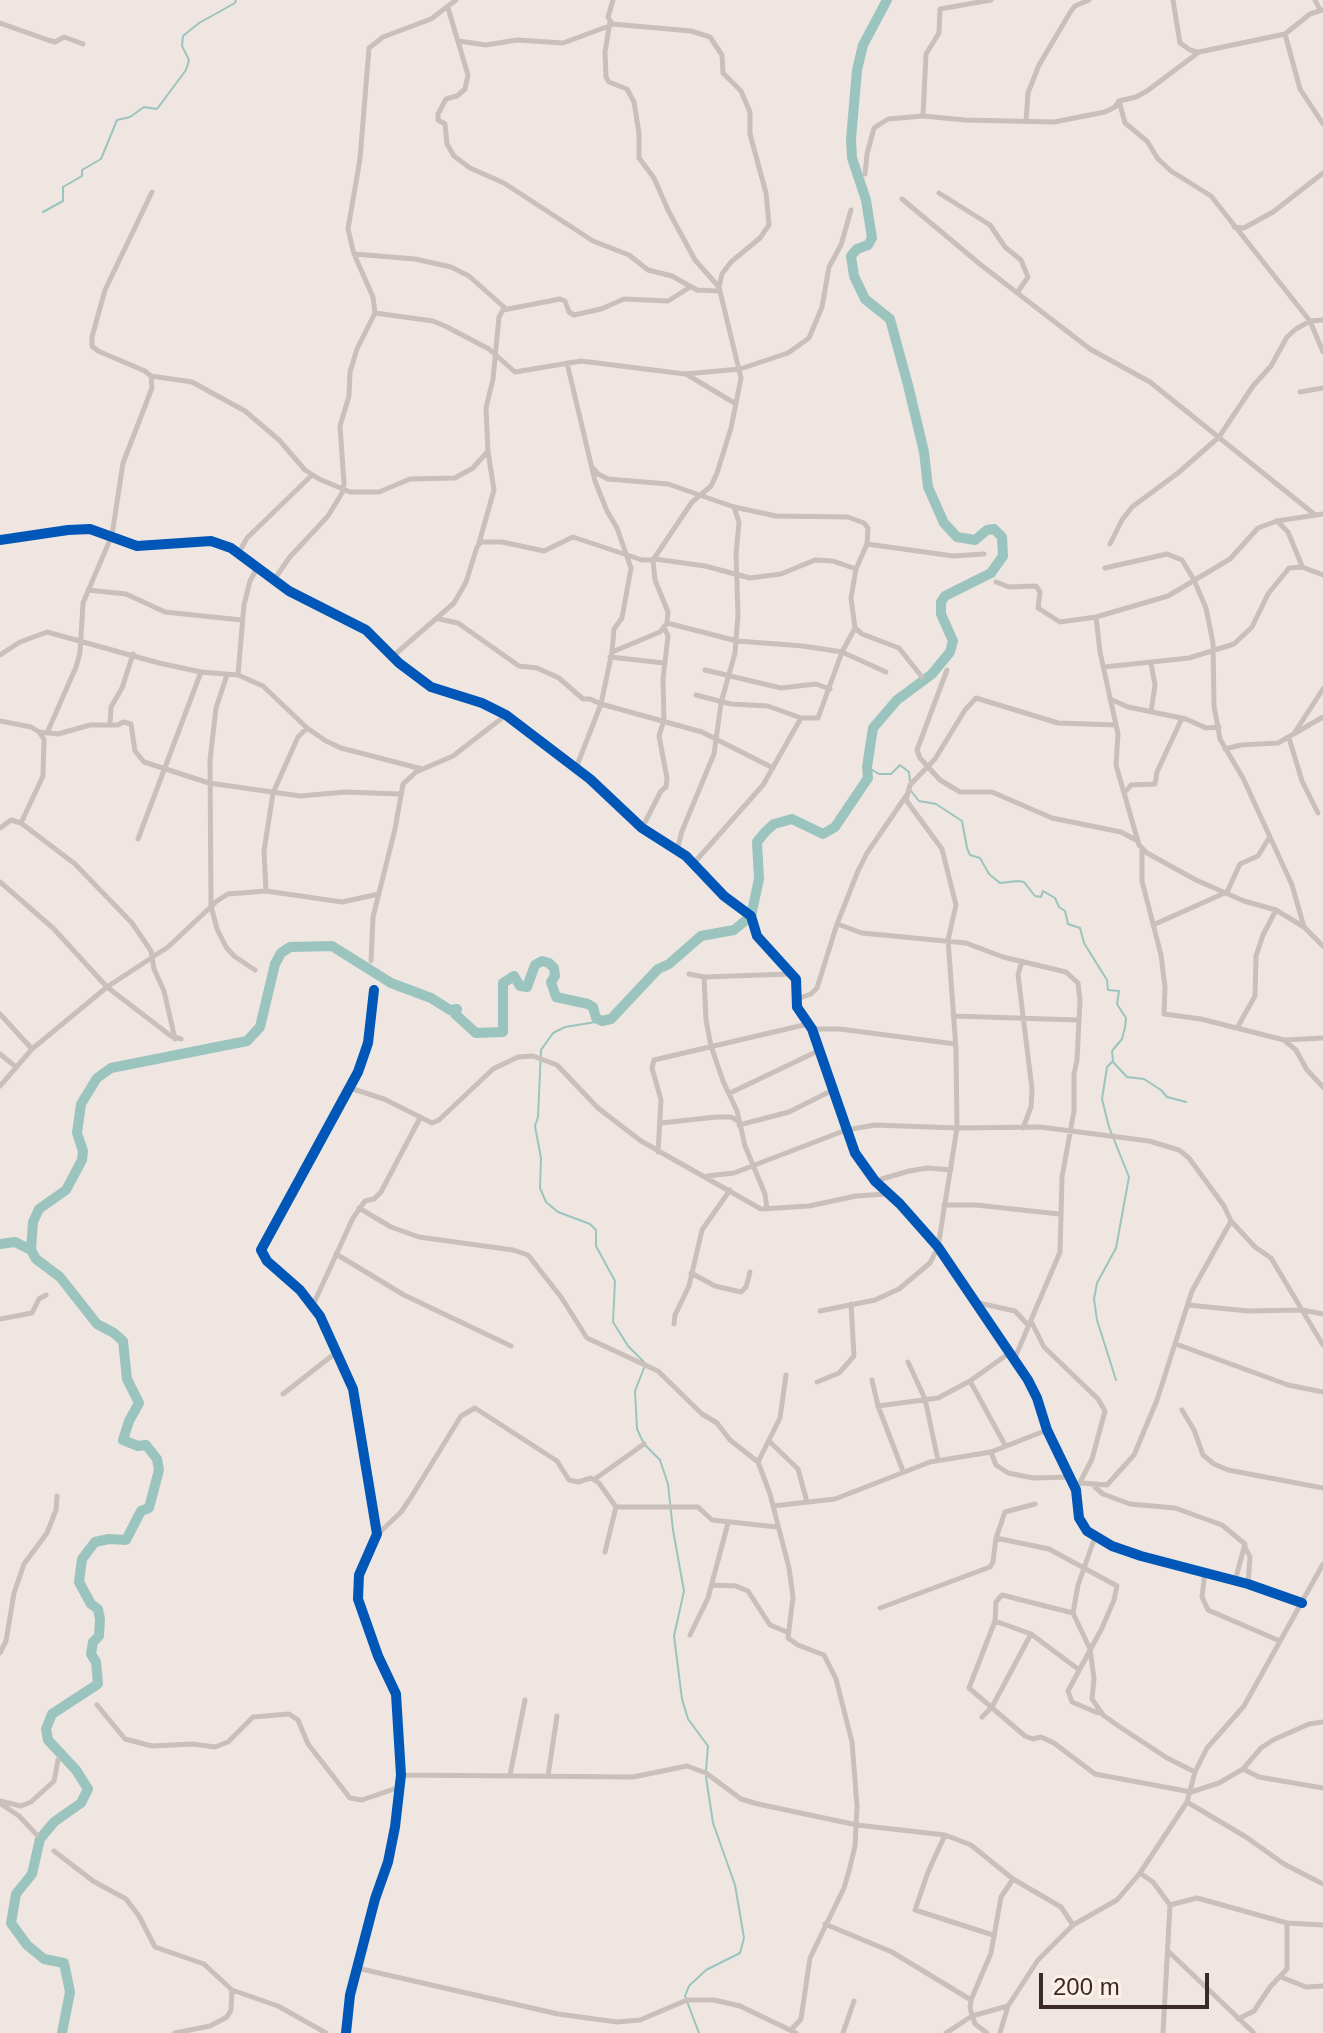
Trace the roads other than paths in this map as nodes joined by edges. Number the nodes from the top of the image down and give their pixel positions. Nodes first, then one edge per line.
1 (456, 0) edge
2 (613, 0) edge
3 (991, 0) edge
4 (1089, 0) edge
5 (1173, 0) edge
6 (1315, 0) edge
7 (448, 8) junction
8 (1321, 10) edge
9 (0, 23) edge
10 (610, 24) junction
11 (1285, 34) junction
12 (458, 41) junction
13 (83, 44) dead end
14 (1199, 52) junction
15 (1119, 101) junction
16 (923, 116) junction
17 (1026, 121) junction
18 (1323, 124) edge
19 (1323, 173) edge
20 (865, 174) dead end
21 (152, 192) dead end
22 (939, 193) dead end
23 (902, 199) dead end
24 (851, 210) dead end
25 (1234, 227) junction
26 (354, 254) junction
27 (690, 287) junction
28 (719, 289) junction
29 (1017, 293) junction
30 (505, 309) junction
31 (375, 313) junction
32 (1323, 320) edge
33 (1310, 321) junction
34 (1323, 352) edge
35 (495, 354) junction
36 (567, 363) junction
37 (740, 369) junction
38 (685, 374) junction
39 (151, 376) junction
40 (1323, 388) edge
41 (1300, 392) dead end
42 (736, 404) junction
43 (1219, 437) junction
44 (488, 451) junction
45 (592, 467) junction
46 (312, 475) junction
47 (342, 490) junction
48 (702, 495) junction
49 (734, 507) junction
50 (1314, 514) junction
51 (1323, 514) edge
52 (1277, 521) junction
53 (112, 535) junction
54 (0, 540) edge
55 (479, 544) junction
56 (867, 544) junction
57 (1110, 544) dead end
58 (239, 552) junction
59 (984, 554) dead end
60 (626, 555) junction
61 (654, 559) junction
62 (258, 566) junction
63 (1302, 567) junction
64 (1105, 568) dead end
65 (856, 569) junction
66 (1323, 575) edge
67 (737, 576) junction
68 (274, 580) junction
69 (1194, 580) junction
70 (996, 582) dead end
71 (88, 590) junction
72 (1096, 617) junction
73 (438, 619) junction
74 (242, 620) junction
75 (666, 626) junction
76 (855, 628) junction
77 (737, 641) junction
78 (81, 642) junction
79 (1213, 650) junction
80 (842, 652) junction
81 (133, 654) junction
82 (611, 654) junction
83 (0, 655) edge
84 (392, 657) junction
85 (664, 663) junction
86 (1151, 663) junction
87 (1104, 667) junction
88 (705, 670) dead end
89 (947, 670) dead end
90 (201, 672) junction
91 (886, 672) dead end
92 (227, 675) junction
93 (238, 675) junction
94 (730, 677) junction
95 (922, 677) dead end
96 (830, 689) junction
97 (1323, 689) edge
98 (696, 695) dead end
99 (1110, 699) junction
100 (721, 703) junction
101 (601, 704) junction
102 (1151, 712) junction
103 (506, 715) junction
104 (1323, 717) edge
105 (801, 718) junction
106 (1182, 718) junction
107 (664, 720) junction
108 (0, 721) edge
109 (110, 724) junction
110 (1116, 725) junction
111 (1219, 727) junction
112 (307, 728) junction
113 (39, 732) junction
114 (47, 733) junction
115 (716, 737) junction
116 (1290, 737) junction
117 (1225, 749) junction
118 (929, 767) junction
119 (576, 768) junction
120 (773, 768) junction
121 (422, 769) junction
122 (164, 770) junction
123 (209, 783) junction
124 (1126, 791) junction
125 (273, 793) junction
126 (399, 794) junction
127 (906, 796) junction
128 (1318, 813) dead end
129 (21, 823) junction
130 (642, 828) junction
131 (0, 830) edge
132 (1269, 838) junction
133 (138, 839) dead end
134 (1137, 840) junction
135 (1142, 848) junction
136 (677, 850) junction
137 (694, 863) junction
138 (0, 882) edge
139 (266, 891) junction
140 (1225, 893) junction
141 (379, 894) junction
142 (211, 906) junction
143 (1276, 910) junction
144 (837, 924) junction
145 (1153, 925) junction
146 (1304, 927) junction
147 (948, 940) junction
148 (1323, 946) edge
149 (153, 957) junction
150 (371, 961) dead end
151 (1022, 961) junction
152 (255, 970) dead end
153 (689, 974) dead end
154 (791, 974) junction
155 (704, 977) junction
156 (107, 987) junction
157 (374, 990) dead end
158 (797, 999) junction
159 (0, 1014) edge
160 (953, 1016) junction
161 (1024, 1019) junction
162 (1078, 1020) junction
163 (810, 1027) junction
164 (1237, 1028) junction
165 (1323, 1038) edge
166 (1284, 1040) junction
167 (955, 1044) junction
168 (711, 1046) junction
169 (32, 1049) junction
170 (818, 1051) junction
171 (0, 1054) edge
172 (16, 1067) junction
173 (0, 1086) edge
174 (1323, 1087) edge
175 (350, 1088) junction
176 (833, 1090) junction
177 (730, 1093) junction
178 (420, 1118) junction
179 (661, 1123) junction
180 (739, 1124) junction
181 (957, 1128) junction
182 (1023, 1128) junction
183 (1070, 1129) junction
184 (846, 1130) junction
185 (658, 1152) junction
186 (752, 1165) junction
187 (951, 1170) junction
188 (707, 1176) junction
189 (875, 1181) junction
190 (730, 1190) junction
191 (889, 1194) junction
192 (944, 1205) junction
193 (359, 1208) junction
194 (767, 1209) junction
195 (1059, 1214) junction
196 (1231, 1221) junction
197 (938, 1247) junction
198 (336, 1254) junction
199 (750, 1272) dead end
200 (691, 1273) junction
201 (46, 1295) dead end
202 (974, 1302) junction
203 (851, 1304) junction
204 (313, 1305) junction
205 (1188, 1305) junction
206 (1302, 1310) junction
207 (820, 1311) dead end
208 (1323, 1314) edge
209 (0, 1319) edge
210 (1029, 1322) junction
211 (674, 1324) dead end
212 (1175, 1344) junction
213 (1323, 1345) edge
214 (511, 1346) dead end
215 (338, 1351) junction
216 (1008, 1354) junction
217 (1014, 1360) junction
218 (908, 1362) dead end
219 (786, 1375) dead end
220 (872, 1380) dead end
221 (970, 1381) junction
222 (817, 1382) dead end
223 (1323, 1392) edge
224 (283, 1394) dead end
225 (925, 1399) junction
226 (878, 1406) junction
227 (1182, 1410) dead end
228 (1047, 1430) junction
229 (769, 1440) junction
230 (644, 1444) dead end
231 (1005, 1445) junction
232 (991, 1452) junction
233 (938, 1460) junction
234 (758, 1462) junction
235 (903, 1471) junction
236 (1070, 1477) junction
237 (595, 1479) junction
238 (1081, 1483) junction
239 (1094, 1486) junction
240 (1323, 1488) edge
241 (1076, 1490) junction
242 (57, 1496) dead end
243 (807, 1502) junction
244 (1035, 1504) dead end
245 (773, 1506) junction
246 (616, 1507) junction
247 (728, 1523) junction
248 (777, 1527) junction
249 (377, 1534) junction
250 (1095, 1537) junction
251 (996, 1538) junction
252 (1245, 1547) junction
253 (605, 1552) dead end
254 (1323, 1564) edge
255 (1083, 1568) junction
256 (1205, 1572) junction
257 (1235, 1581) junction
258 (1248, 1584) junction
259 (712, 1585) junction
260 (1302, 1603) junction
261 (880, 1608) dead end
262 (1073, 1613) junction
263 (995, 1621) junction
264 (787, 1632) junction
265 (1031, 1634) junction
266 (690, 1635) dead end
267 (1280, 1641) junction
268 (1090, 1649) junction
269 (0, 1653) edge
270 (1078, 1669) junction
271 (525, 1700) dead end
272 (97, 1705) dead end
273 (992, 1707) junction
274 (1098, 1713) dead end
275 (557, 1716) dead end
276 (982, 1717) dead end
277 (1323, 1722) edge
278 (58, 1760) dead end
279 (1243, 1769) junction
280 (1195, 1772) junction
281 (401, 1775) junction
282 (510, 1775) junction
283 (548, 1776) junction
284 (400, 1787) junction
285 (1323, 1788) edge
286 (1191, 1792) junction
287 (0, 1802) edge
288 (1187, 1802) junction
289 (857, 1825) junction
290 (37, 1835) dead end
291 (945, 1835) junction
292 (54, 1851) dead end
293 (1140, 1873) junction
294 (1013, 1879) junction
295 (1323, 1884) edge
296 (1170, 1905) junction
297 (1287, 1923) junction
298 (825, 1924) junction
299 (1073, 1925) junction
300 (1323, 1925) edge
301 (993, 1935) junction
302 (1168, 1951) junction
303 (357, 1968) junction
304 (1281, 1977) junction
305 (1323, 1986) edge
306 (232, 1990) junction
307 (971, 2000) junction
308 (854, 2001) dead end
309 (1008, 2006) junction
310 (972, 2016) junction
311 (1238, 2019) junction
312 (793, 2031) edge
313 (175, 2033) edge
314 (326, 2033) edge
315 (345, 2033) edge
316 (843, 2033) edge
317 (946, 2033) edge
318 (987, 2033) edge
319 (1000, 2033) edge
320 (1163, 2033) edge
321 (1254, 2033) edge

1 - 7 street
2 - 10 street
3 - 16 street
4 - 17 street
5 - 14 street
6 - 8 street
7 - 12 street
7 - 26 street
8 - 11 street
9 - 13 street
10 - 12 street
10 - 28 street
10 - 28 street
11 - 14 street
11 - 18 street
12 - 27 street
14 - 15 street
15 - 17 street
15 - 25 street
16 - 17 street
16 - 20 street
19 - 25 street
21 - 39 street
22 - 29 street
23 - 29 street
24 - 37 street
25 - 33 street
26 - 30 street
26 - 31 street
27 - 28 street
27 - 30 street
28 - 37 street
29 - 43 street
30 - 35 street
31 - 35 street
31 - 47 street
32 - 33 street
33 - 34 street
33 - 43 street
35 - 36 street
35 - 44 street
36 - 38 street
36 - 45 street
37 - 38 street
37 - 42 street
38 - 42 street
39 - 46 street
39 - 53 street
40 - 41 street
42 - 48 street
43 - 50 street
43 - 57 street
44 - 47 street
44 - 55 street
45 - 48 street
45 - 60 street
46 - 47 street
46 - 58 street
47 - 68 street
48 - 49 street
48 - 61 street
49 - 56 street
49 - 67 street
50 - 51 street
50 - 52 street
52 - 63 street
52 - 69 street
53 - 54 street
53 - 58 street
53 - 71 street
55 - 60 street
55 - 73 street
56 - 59 street
56 - 65 street
58 - 62 street
60 - 61 street
60 - 82 street
61 - 67 street
61 - 75 street
62 - 68 street
62 - 74 street
63 - 66 street
63 - 79 street
64 - 69 street
65 - 67 street
65 - 76 street
67 - 77 street
68 - 84 street
69 - 72 street
69 - 79 street
70 - 72 street
71 - 74 street
71 - 78 street
72 - 87 street
73 - 84 street
73 - 101 street
74 - 93 street
75 - 77 street
75 - 82 street
75 - 85 street
76 - 80 street
76 - 95 street
77 - 80 street
77 - 94 street
78 - 81 street
78 - 83 street
78 - 114 street
79 - 86 street
79 - 111 street
80 - 91 street
80 - 96 street
81 - 90 street
81 - 109 street
82 - 85 street
82 - 101 street
84 - 103 street
85 - 107 street
86 - 87 street
86 - 102 street
87 - 99 street
88 - 94 street
89 - 118 street
90 - 92 street
90 - 122 street
92 - 93 street
92 - 123 street
93 - 112 street
94 - 96 street
94 - 100 street
96 - 105 street
97 - 116 street
98 - 100 street
99 - 102 street
99 - 110 street
100 - 105 street
100 - 115 street
101 - 107 street
101 - 119 street
102 - 106 street
103 - 119 street
103 - 121 street
104 - 116 street
105 - 120 street
106 - 111 street
106 - 124 street
107 - 115 street
107 - 130 street
108 - 113 street
109 - 114 street
109 - 122 street
110 - 118 street
110 - 124 street
111 - 117 street
112 - 121 street
112 - 125 street
113 - 114 street
113 - 129 street
115 - 120 street
115 - 136 street
116 - 117 street
116 - 128 street
117 - 132 street
118 - 127 street
118 - 134 street
119 - 130 street
120 - 137 street
121 - 126 street
122 - 123 street
122 - 133 street
123 - 125 street
123 - 142 street
124 - 134 street
125 - 126 street
125 - 139 street
126 - 141 street
127 - 144 street
127 - 147 street
129 - 131 street
129 - 149 street
130 - 136 street
132 - 140 street
132 - 146 street
134 - 135 street
135 - 140 street
135 - 145 street
136 - 137 street
137 - 154 street
138 - 156 street
139 - 141 street
139 - 142 street
140 - 143 street
140 - 145 street
141 - 150 street
142 - 149 street
142 - 152 street
143 - 146 street
143 - 164 street
144 - 147 street
144 - 158 street
145 - 164 street
146 - 148 street
147 - 151 street
147 - 160 street
149 - 156 street
149 - 156 street
151 - 161 street
151 - 162 street
153 - 155 street
154 - 155 street
154 - 158 street
155 - 168 street
156 - 169 street
157 - 175 street
158 - 163 street
159 - 169 street
160 - 161 street
160 - 167 street
161 - 162 street
161 - 182 street
162 - 183 street
163 - 167 street
163 - 168 street
163 - 170 street
164 - 166 street
165 - 166 street
166 - 174 street
167 - 181 street
168 - 177 street
168 - 179 street
169 - 172 street
170 - 176 street
170 - 177 street
171 - 172 street
172 - 173 street
175 - 178 street
175 - 204 street
176 - 180 street
176 - 184 street
177 - 180 street
178 - 185 street
178 - 193 street
179 - 180 street
179 - 185 street
180 - 186 street
181 - 182 street
181 - 184 street
181 - 187 street
182 - 183 street
183 - 195 street
183 - 196 street
184 - 186 street
184 - 189 street
185 - 188 street
186 - 188 street
186 - 194 street
187 - 189 street
187 - 192 street
188 - 190 street
189 - 191 street
190 - 194 street
190 - 200 street
191 - 194 street
191 - 197 street
192 - 195 street
192 - 197 street
193 - 198 street
193 - 234 street
195 - 210 street
196 - 205 street
196 - 206 street
197 - 202 street
197 - 203 street
198 - 204 street
198 - 214 street
199 - 200 street
200 - 211 street
201 - 209 street
202 - 210 street
202 - 216 street
203 - 207 street
203 - 222 street
204 - 215 street
205 - 206 street
205 - 212 street
206 - 208 street
206 - 213 street
210 - 217 street
210 - 238 street
212 - 223 street
212 - 239 street
215 - 224 street
215 - 249 street
216 - 217 street
216 - 221 street
217 - 228 street
218 - 225 street
219 - 229 street
220 - 226 street
221 - 225 street
221 - 231 street
225 - 226 street
225 - 233 street
226 - 235 street
227 - 240 street
228 - 231 street
228 - 236 street
229 - 234 street
229 - 243 street
230 - 237 street
231 - 232 street
232 - 233 street
232 - 236 street
233 - 235 street
234 - 245 street
235 - 243 street
236 - 241 street
237 - 246 street
237 - 249 street
238 - 239 street
238 - 241 street
239 - 252 street
241 - 250 street
242 - 269 street
243 - 245 street
244 - 251 street
245 - 248 street
246 - 247 street
246 - 253 street
247 - 248 street
247 - 259 street
248 - 264 street
249 - 281 street
250 - 255 street
250 - 256 street
251 - 255 street
251 - 261 street
252 - 257 street
252 - 258 street
254 - 260 street
255 - 262 street
255 - 268 street
256 - 257 street
256 - 267 street
257 - 258 street
258 - 260 street
259 - 264 street
259 - 266 street
260 - 267 street
262 - 263 street
262 - 268 street
263 - 265 street
263 - 273 street
264 - 289 street
265 - 270 street
265 - 273 street
267 - 280 street
268 - 270 street
268 - 280 street
270 - 274 street
271 - 282 street
272 - 284 street
273 - 276 street
273 - 286 street
275 - 283 street
277 - 279 street
278 - 287 street
279 - 285 street
279 - 286 street
280 - 286 street
281 - 282 street
281 - 284 street
282 - 283 street
283 - 289 street
284 - 303 street
286 - 288 street
287 - 290 street
288 - 293 street
288 - 295 street
289 - 291 street
289 - 298 street
291 - 294 street
291 - 301 street
292 - 306 street
293 - 296 street
293 - 299 street
294 - 299 street
294 - 301 street
296 - 297 street
296 - 302 street
297 - 300 street
297 - 304 street
298 - 307 street
298 - 312 street
299 - 309 street
301 - 307 street
302 - 311 street
302 - 320 street
303 - 312 street
303 - 315 street
304 - 305 street
304 - 311 street
306 - 313 street
306 - 314 street
307 - 310 street
308 - 316 street
309 - 310 street
309 - 319 street
310 - 317 street
310 - 318 street
311 - 321 street

